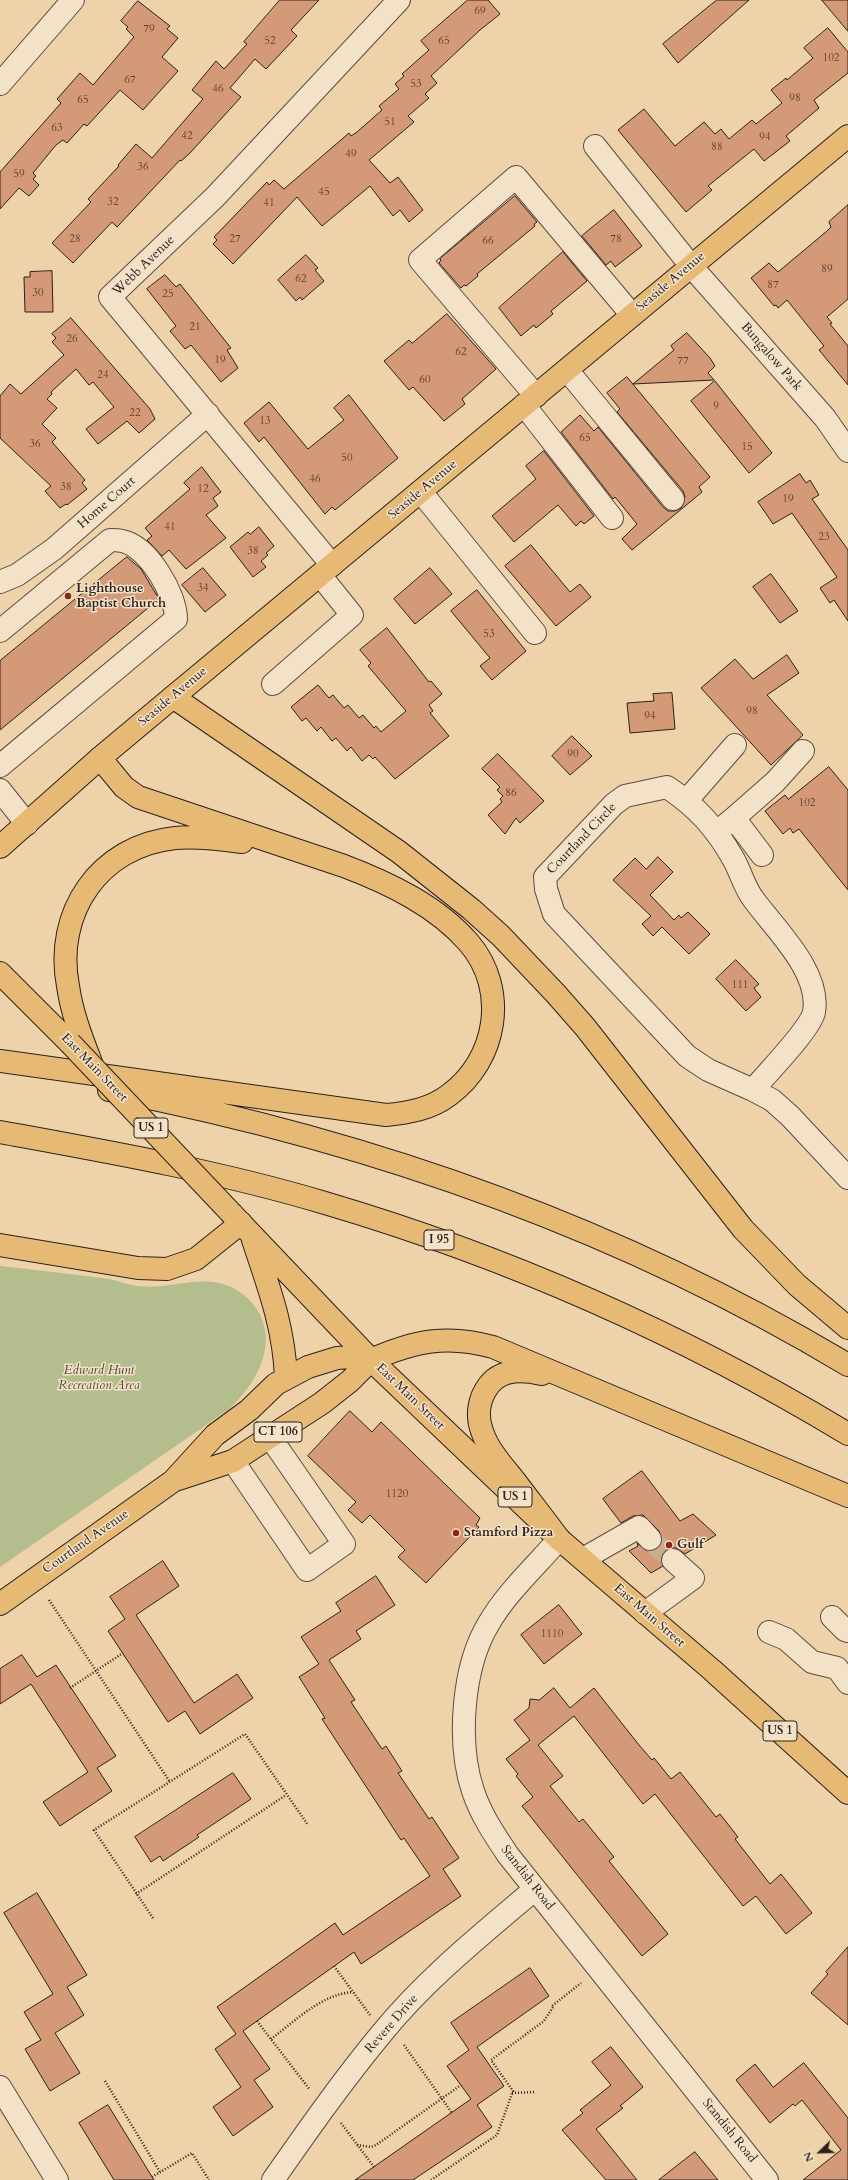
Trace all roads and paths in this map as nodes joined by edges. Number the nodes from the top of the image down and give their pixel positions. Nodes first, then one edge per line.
1 (74, 0) edge
2 (399, 0) edge
3 (0, 84) edge
4 (848, 136) edge
5 (595, 146) dead end
6 (691, 266) junction
7 (632, 315) junction
8 (567, 370) junction
9 (530, 401) junction
10 (208, 414) junction
11 (848, 451) edge
12 (421, 492) junction
13 (673, 499) dead end
14 (612, 518) dead end
15 (326, 570) junction
16 (0, 582) edge
17 (0, 631) edge
18 (535, 632) dead end
19 (273, 684) dead end
20 (173, 697) junction
21 (735, 745) dead end
22 (803, 751) dead end
23 (100, 758) junction
24 (0, 766) edge
25 (0, 790) edge
26 (687, 800) junction
27 (734, 818) junction
28 (26, 824) junction
29 (715, 832) junction
30 (0, 847) edge
31 (310, 854) junction
32 (740, 873) junction
33 (0, 973) edge
34 (0, 1061) edge
35 (92, 1065) junction
36 (0, 1070) edge
37 (753, 1090) junction
38 (0, 1132) edge
39 (848, 1178) edge
40 (241, 1224) junction
41 (0, 1245) edge
42 (848, 1328) edge
43 (371, 1360) junction
44 (848, 1365) edge
45 (286, 1378) junction
46 (661, 1417) junction
47 (848, 1434) edge
48 (215, 1435) junction
49 (270, 1437) junction
50 (233, 1461) junction
51 (173, 1480) junction
52 (848, 1496) edge
53 (560, 1539) junction
54 (650, 1539) tunnel mouth
55 (583, 1559) junction
56 (673, 1560) tunnel mouth
57 (49, 1600) dead end
58 (0, 1604) edge
59 (645, 1613) junction
60 (832, 1616) dead end
61 (848, 1631) edge
62 (769, 1632) dead end
63 (123, 1653) dead end
64 (96, 1671) junction
65 (848, 1683) edge
66 (70, 1688) dead end
67 (170, 1782) junction
68 (848, 1793) edge
69 (286, 1795) junction
70 (308, 1825) dead end
71 (534, 1890) junction
72 (136, 1894) junction
73 (153, 1918) dead end
74 (334, 1966) dead end
75 (581, 1983) dead end
76 (354, 1992) junction
77 (371, 2016) dead end
78 (257, 2021) dead end
79 (270, 2040) junction
80 (404, 2044) dead end
81 (105, 2081) dead end
82 (461, 2085) dead end
83 (0, 2087) edge
84 (310, 2091) dead end
85 (512, 2092) junction
86 (536, 2092) dead end
87 (442, 2099) junction
88 (452, 2112) dead end
89 (341, 2123) dead end
90 (357, 2145) junction
91 (374, 2167) dead end
92 (160, 2172) junction
93 (152, 2177) dead end
94 (56, 2180) edge
95 (209, 2180) edge
96 (274, 2180) edge
97 (431, 2180) edge
98 (767, 2180) edge

1 - 3 street
2 - 10 street, Webb Avenue
4 - 6 main road, Seaside Avenue
5 - 6 street, Bungalow Park
6 - 7 main road, Seaside Avenue
6 - 11 street, Bungalow Park
7 - 8 main road, Seaside Avenue
7 - 9 street
8 - 9 main road, Seaside Avenue
8 - 13 street
9 - 12 main road, Seaside Avenue
9 - 14 street
10 - 15 street, Webb Avenue
10 - 16 street, Home Court
12 - 15 main road, Seaside Avenue
12 - 18 street
15 - 19 street, Webb Avenue
15 - 20 main road, Seaside Avenue
17 - 24 street
20 - 23 main road, Seaside Avenue
20 - 42 main road
21 - 26 street
22 - 27 street
23 - 28 main road, Seaside Avenue
23 - 31 main road
25 - 28 street
26 - 29 street, Courtland Circle
26 - 37 street, Courtland Circle
27 - 29 street
27 - 32 street
28 - 30 main road, Seaside Avenue
29 - 32 street, Courtland Circle
31 - 34 main road
31 - 35 main road
32 - 37 street, Courtland Circle
33 - 35 main road, East Main Street / US 1, bridge
35 - 40 main road, East Main Street / US 1, bridge
36 - 44 main road
37 - 39 street, Courtland Circle
38 - 47 main road, I 95
40 - 41 main road
40 - 43 main road, East Main Street / US 1
40 - 45 main road
43 - 45 main road, Courtland Avenue / CT 106
43 - 46 main road
43 - 49 main road, Courtland Avenue / CT 106
43 - 53 main road, East Main Street / US 1
45 - 48 main road, Courtland Avenue / CT 106
46 - 52 main road
46 - 53 main road
48 - 50 main road
48 - 51 main road, Courtland Avenue / CT 106
49 - 50 main road, Courtland Avenue / CT 106
49 - 50 street
50 - 51 main road, Courtland Avenue / CT 106
51 - 58 main road, Courtland Avenue / CT 106
53 - 55 main road, East Main Street / US 1
53 - 71 street, Standish Road
54 - 55 street
55 - 59 main road, East Main Street / US 1
56 - 59 street
57 - 64 path
59 - 68 main road, East Main Street / US 1
60 - 61 street
62 - 65 street
63 - 64 path
64 - 66 path
64 - 67 path
67 - 69 path
67 - 72 path
69 - 70 path
69 - 72 path
71 - 96 street, Revere Drive
71 - 98 street, Standish Road
72 - 73 path
74 - 76 path
75 - 85 path
76 - 77 path
76 - 79 path
78 - 79 path
79 - 84 path
80 - 87 path
81 - 92 path
82 - 87 path
83 - 94 street
85 - 86 path
85 - 97 path
87 - 88 path
87 - 90 path
89 - 90 path
90 - 91 path
92 - 93 path
92 - 95 path

